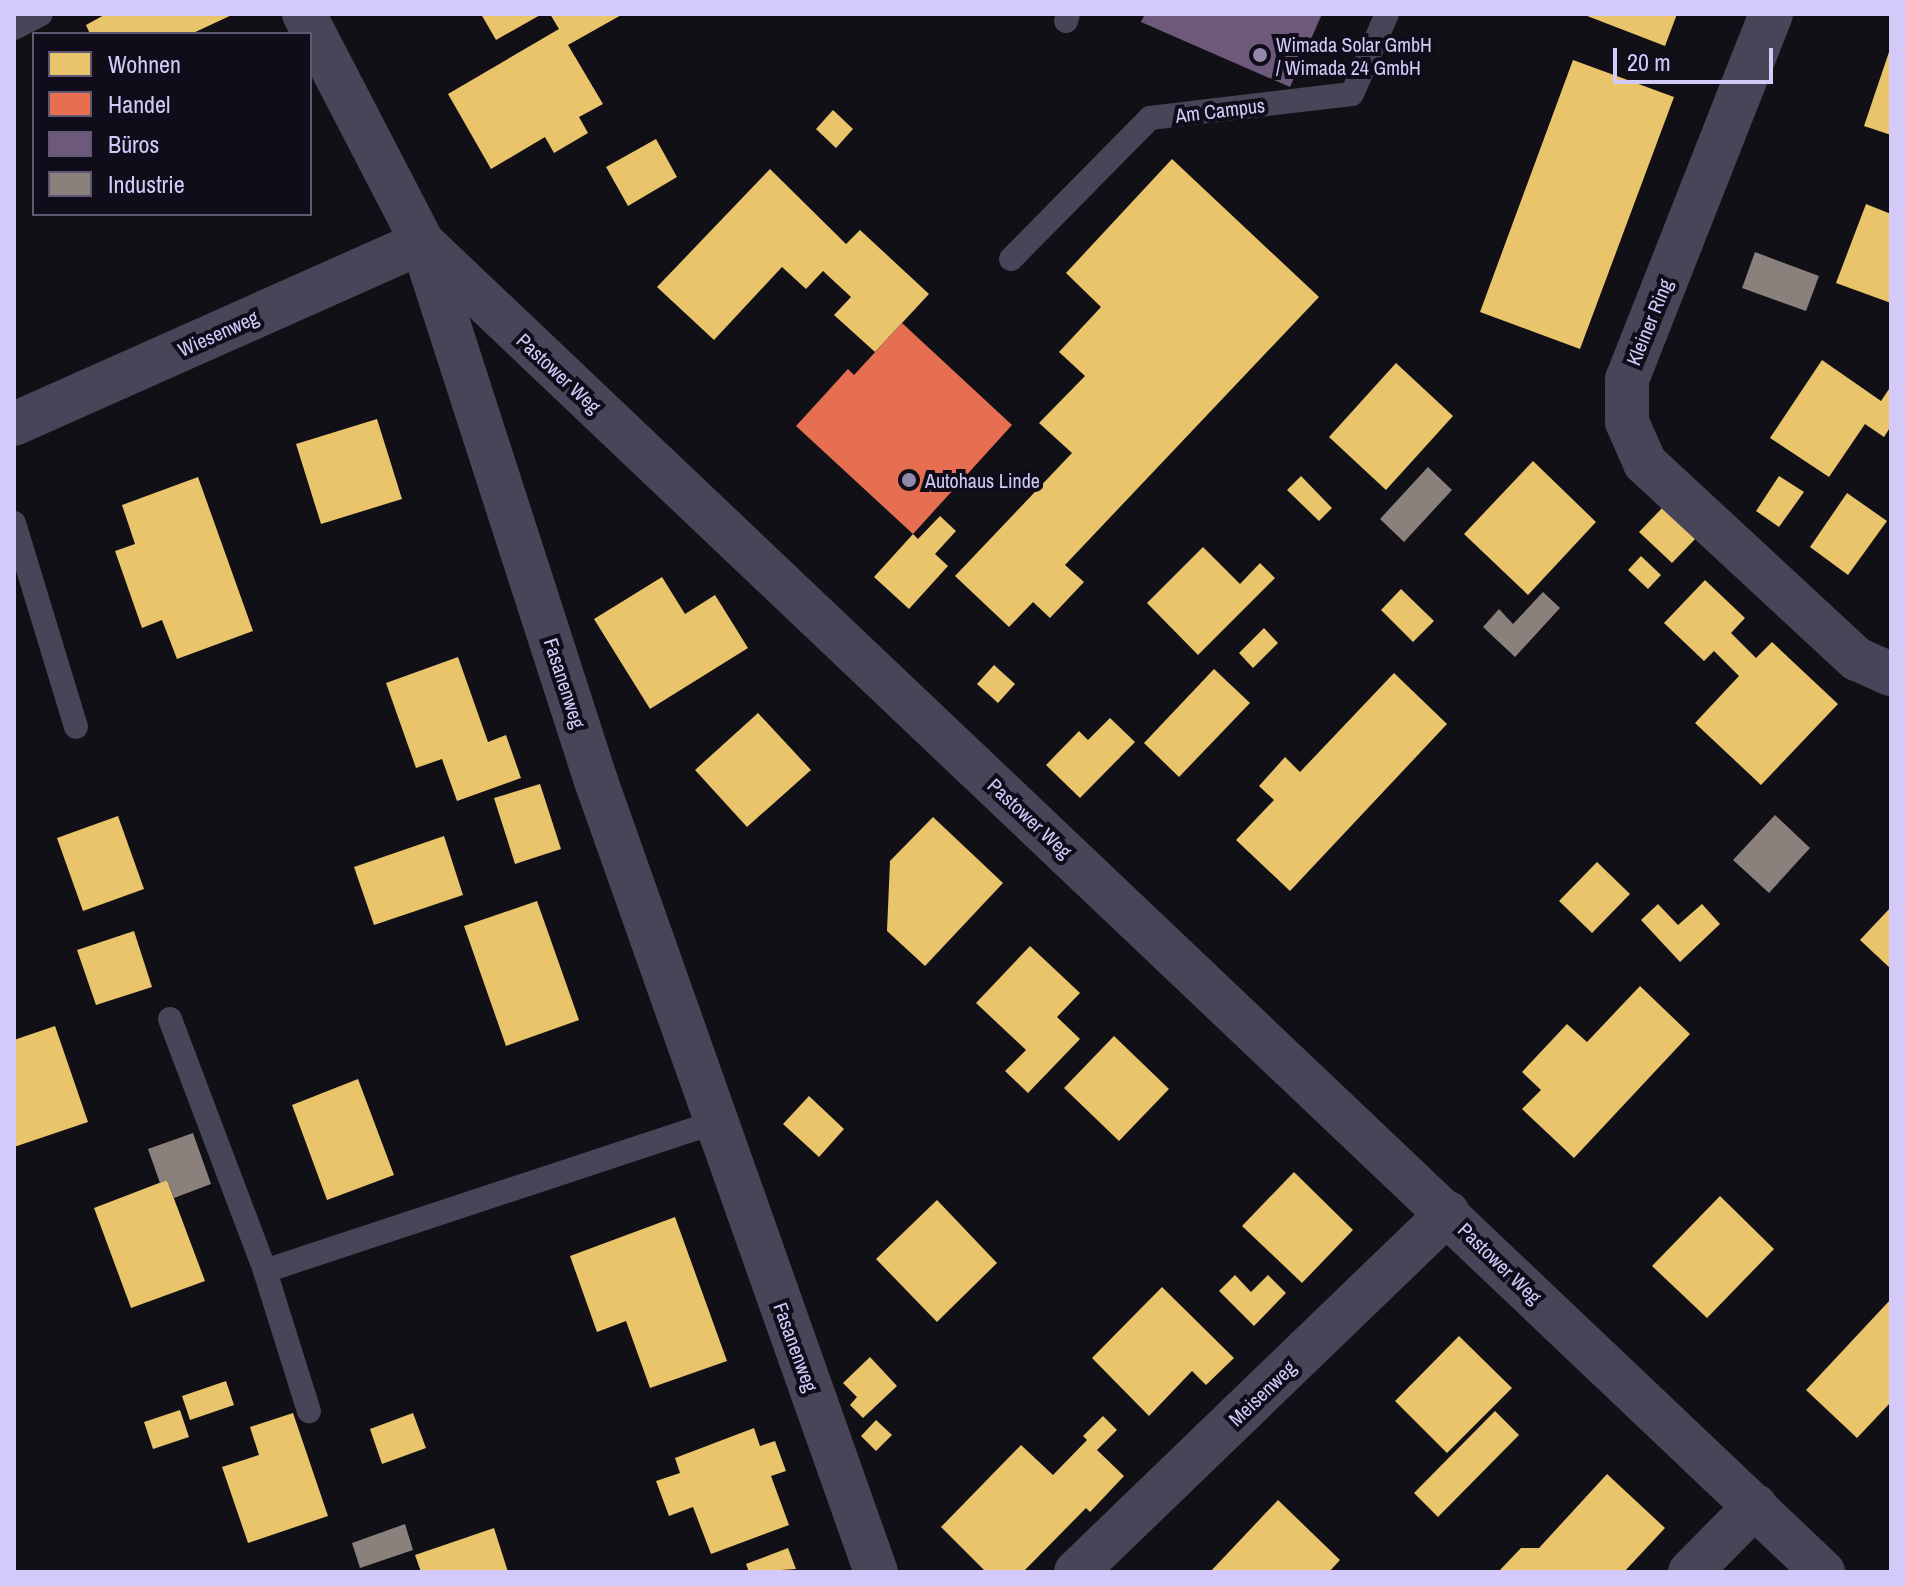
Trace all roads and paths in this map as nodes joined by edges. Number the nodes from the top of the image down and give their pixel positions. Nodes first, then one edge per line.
1 (41, 14) edge
2 (304, 14) edge
3 (1387, 14) edge
4 (1771, 14) edge
5 (14, 28) edge
6 (422, 242) junction
7 (1011, 259) dead end
8 (14, 424) edge
9 (14, 523) edge
10 (1891, 674) edge
11 (76, 727) dead end
12 (170, 1019) dead end
13 (716, 1122) junction
14 (1448, 1213) junction
15 (265, 1271) junction
16 (309, 1411) dead end
17 (1755, 1506) junction
18 (876, 1572) edge
19 (1076, 1572) edge
20 (1690, 1572) edge
21 (1823, 1572) edge

1 - 5 lane
2 - 6 street, Pastower Weg
3 - 7 lane, Am Campus
4 - 10 street, Kleiner Ring
6 - 8 street, Wiesenweg
6 - 13 street, Fasanenweg
6 - 14 street, Pastower Weg
9 - 11 lane
12 - 15 lane
13 - 15 lane
13 - 18 street, Fasanenweg
14 - 17 street, Pastower Weg
14 - 19 street, Meisenweg
15 - 16 lane
17 - 20 street
17 - 21 street, Pastower Weg

